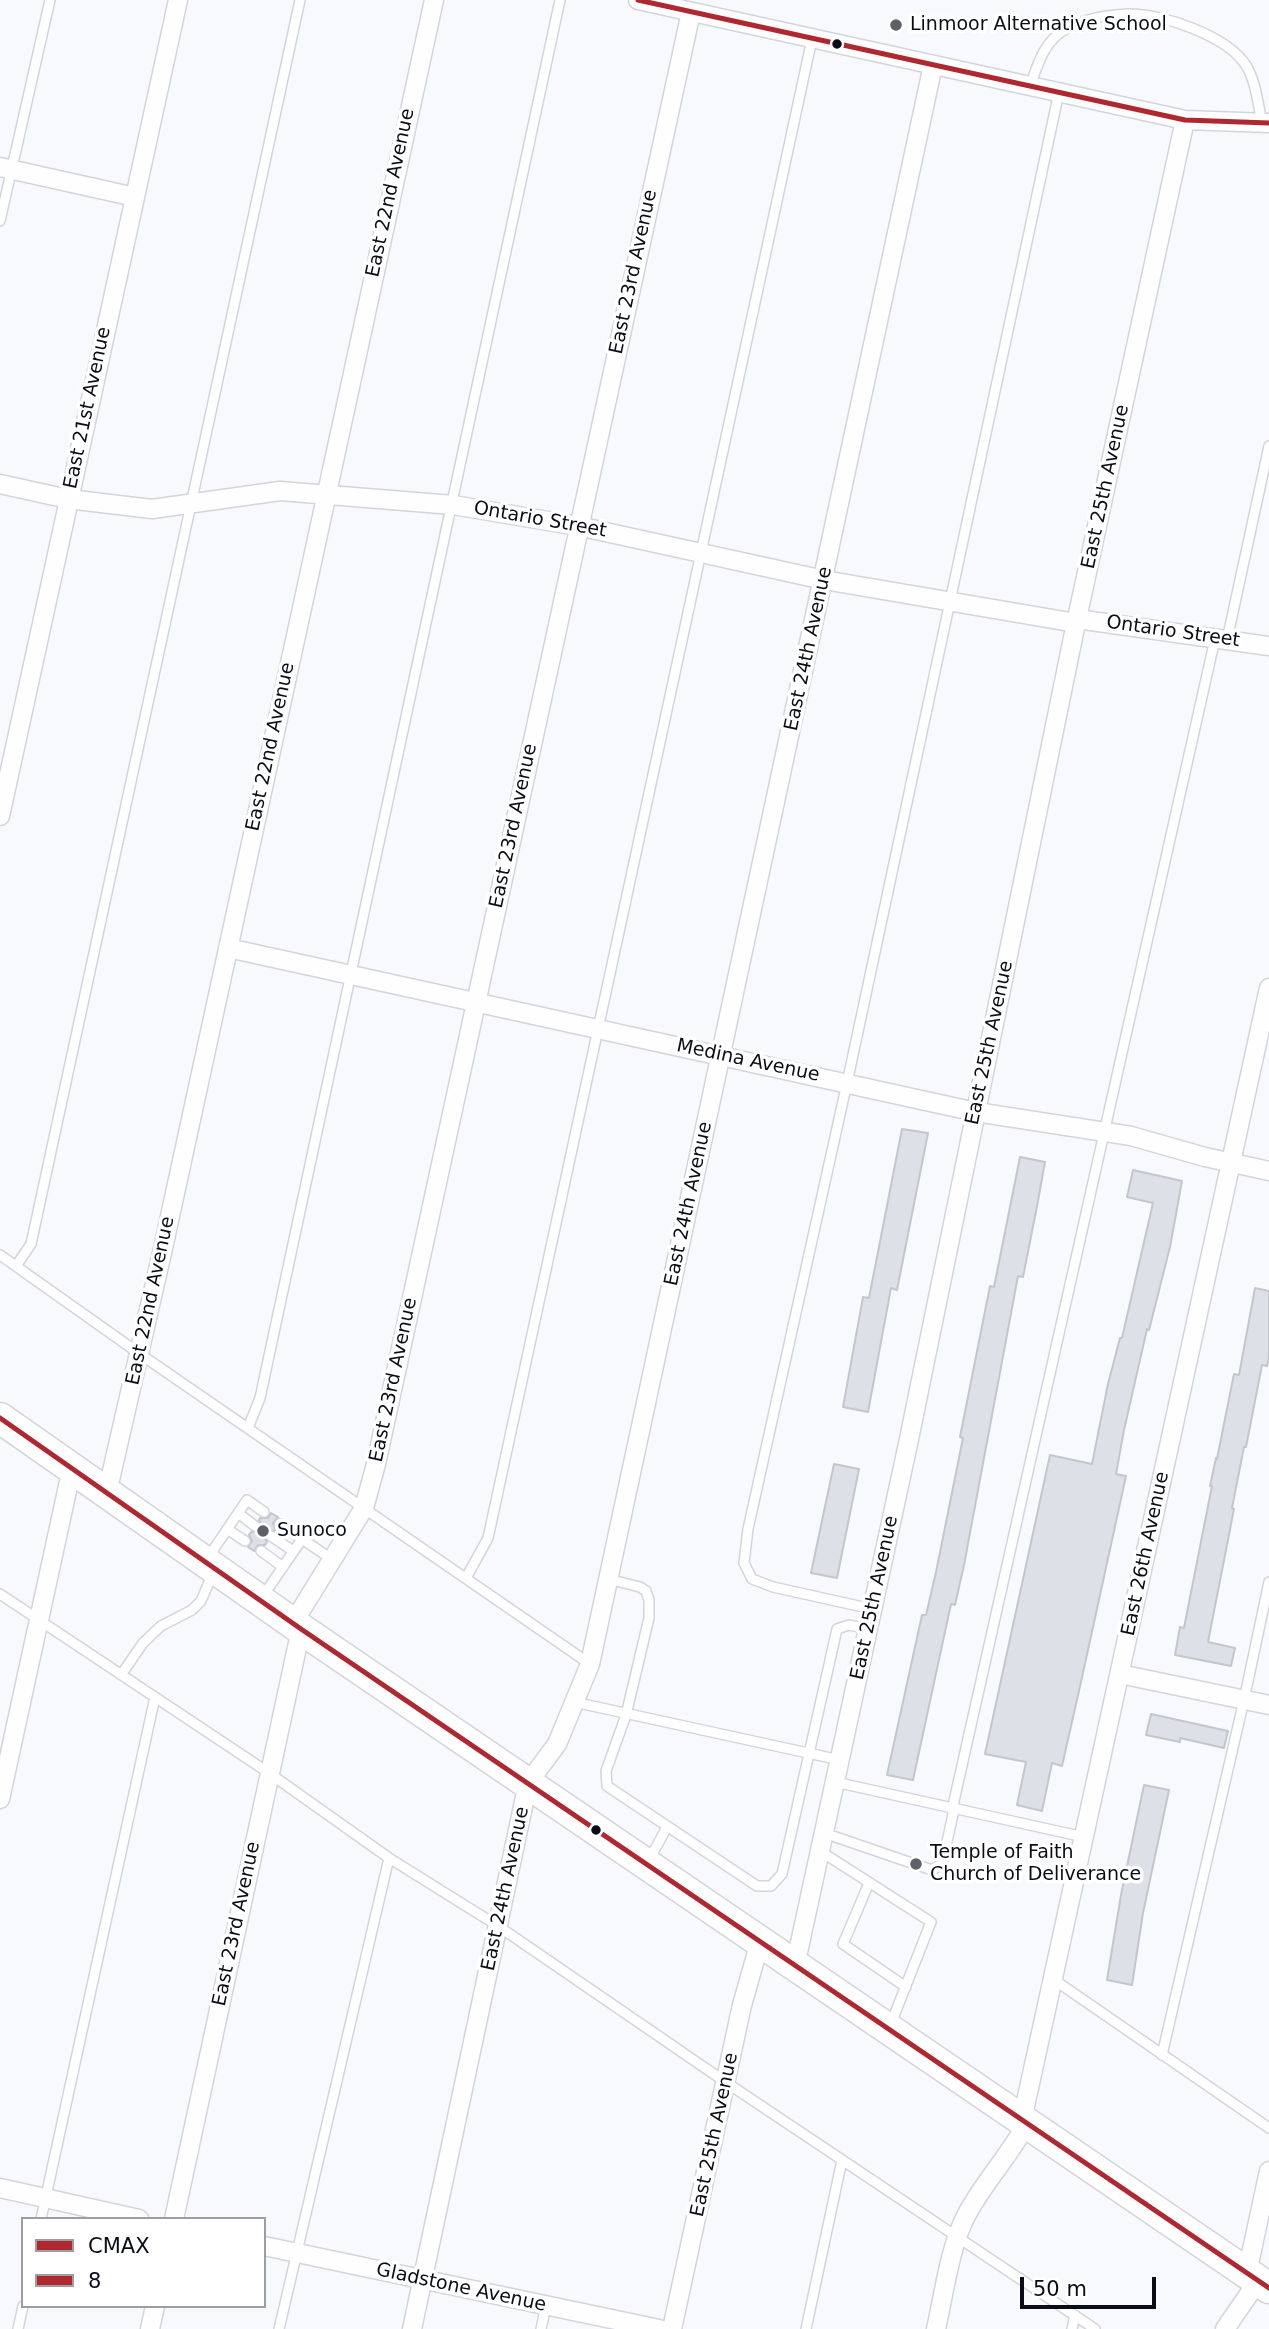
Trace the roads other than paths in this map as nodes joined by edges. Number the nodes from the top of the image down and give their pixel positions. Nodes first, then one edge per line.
1 (50, 0) edge
2 (178, 0) edge
3 (300, 0) edge
4 (434, 0) edge
5 (560, 0) edge
6 (638, 0) edge
7 (691, 12) junction
8 (812, 39) junction
9 (933, 65) junction
10 (1030, 86) junction
11 (1059, 92) junction
12 (1185, 120) junction
13 (1266, 123) edge
14 (6, 168) edge
15 (135, 197) junction
16 (0, 220) edge
17 (1269, 446) edge
18 (0, 484) edge
19 (325, 493) junction
20 (68, 499) junction
21 (193, 503) junction
22 (453, 505) junction
23 (578, 526) junction
24 (700, 553) junction
25 (824, 580) junction
26 (950, 602) junction
27 (1077, 621) junction
28 (1221, 639) junction
29 (1269, 646) edge
30 (0, 816) edge
31 (228, 948) junction
32 (349, 974) junction
33 (1269, 988) edge
34 (475, 1003) junction
35 (598, 1030) junction
36 (721, 1055) junction
37 (847, 1083) junction
38 (976, 1112) junction
39 (1103, 1132) junction
40 (1231, 1163) junction
41 (1269, 1171) edge
42 (0, 1255) edge
43 (16, 1266) junction
44 (140, 1354) junction
45 (0, 1418) edge
46 (248, 1428) junction
47 (73, 1469) junction
48 (107, 1493) junction
49 (364, 1508) junction
50 (264, 1512) dead end
51 (238, 1513) junction
52 (280, 1524) dead end
53 (255, 1525) dead end
54 (228, 1529) junction
55 (271, 1536) dead end
56 (302, 1539) junction
57 (245, 1541) dead end
58 (261, 1551) dead end
59 (293, 1551) junction
60 (333, 1560) junction
61 (211, 1565) junction
62 (283, 1567) junction
63 (466, 1578) junction
64 (608, 1579) junction
65 (1269, 1582) edge
66 (0, 1594) edge
67 (261, 1600) junction
68 (872, 1609) junction
69 (38, 1621) junction
70 (297, 1626) junction
71 (868, 1629) junction
72 (590, 1664) junction
73 (1120, 1674) junction
74 (121, 1675) junction
75 (155, 1698) junction
76 (1244, 1700) junction
77 (574, 1702) junction
78 (1269, 1706) edge
79 (626, 1715) junction
80 (809, 1754) junction
81 (840, 1760) junction
82 (269, 1773) junction
83 (835, 1782) junction
84 (528, 1783) junction
85 (0, 1798) edge
86 (953, 1810) junction
87 (667, 1827) junction
88 (1084, 1837) junction
89 (822, 1842) junction
90 (389, 1858) junction
91 (647, 1864) junction
92 (869, 1883) junction
93 (498, 1926) junction
94 (760, 1942) junction
95 (795, 1966) junction
96 (1053, 1979) junction
97 (906, 1987) junction
98 (889, 2030) junction
99 (1162, 2054) junction
100 (727, 2083) junction
101 (1025, 2122) junction
102 (1269, 2128) edge
103 (842, 2160) junction
104 (1269, 2171) edge
105 (0, 2188) edge
106 (45, 2198) junction
107 (41, 2217) edge
108 (130, 2217) edge
109 (174, 2217) edge
110 (959, 2237) junction
111 (266, 2246) edge
112 (295, 2252) junction
113 (422, 2280) junction
114 (1258, 2281) edge
115 (546, 2306) junction
116 (23, 2308) edge
117 (155, 2308) edge
118 (1075, 2315) junction
119 (18, 2329) edge
120 (150, 2329) edge
121 (279, 2329) edge
122 (412, 2329) edge
123 (541, 2329) edge
124 (659, 2329) edge
125 (672, 2329) edge
126 (806, 2329) edge
127 (936, 2329) edge
128 (1072, 2329) edge
129 (1095, 2329) edge
130 (1225, 2329) edge

1 - 14 lane
2 - 15 street, East 21st Avenue
3 - 21 lane
4 - 19 street, East 22nd Avenue
5 - 22 lane
6 - 7 street
7 - 8 street
7 - 23 street, East 23rd Avenue
8 - 9 street
8 - 24 lane
9 - 10 street
9 - 25 street, East 24th Avenue
10 - 11 street
10 - 13 lane
11 - 12 street
11 - 26 lane
12 - 13 street
12 - 27 street, East 25th Avenue
14 - 15 street
14 - 16 lane
15 - 20 street, East 21st Avenue
17 - 28 lane
18 - 20 street, Ontario Street
19 - 21 street, Ontario Street
19 - 22 street, Ontario Street
19 - 31 street, East 22nd Avenue
20 - 21 street, Ontario Street
20 - 30 street, East 21st Avenue
21 - 43 lane
22 - 23 street, Ontario Street
22 - 32 lane
23 - 24 street, Ontario Street
23 - 34 street, East 23rd Avenue
24 - 25 street, Ontario Street
24 - 35 lane
25 - 26 street, Ontario Street
25 - 36 street, East 24th Avenue
26 - 27 street, Ontario Street
26 - 37 lane
27 - 28 street, Ontario Street
27 - 38 street, East 25th Avenue
28 - 29 street, Ontario Street
28 - 39 lane
31 - 32 street, Medina Avenue
31 - 44 street, East 22nd Avenue
32 - 34 street, Medina Avenue
32 - 46 lane
33 - 40 street, East 26th Avenue
34 - 35 street, Medina Avenue
34 - 49 street, East 23rd Avenue
35 - 36 street, Medina Avenue
35 - 63 lane
36 - 37 street, Medina Avenue
36 - 64 street, East 24th Avenue
37 - 38 street, Medina Avenue
37 - 68 lane
38 - 39 street, Medina Avenue
38 - 68 street, East 25th Avenue
39 - 40 street, Medina Avenue
39 - 86 lane
40 - 41 street, Medina Avenue
40 - 73 street, East 26th Avenue
42 - 43 lane
43 - 44 lane
44 - 46 lane
44 - 48 street, East 22nd Avenue
45 - 47 main road
46 - 49 lane
47 - 48 main road
47 - 69 street
48 - 61 main road
49 - 60 street, East 23rd Avenue
49 - 63 lane
50 - 51 lane
51 - 53 lane
51 - 54 lane
52 - 56 lane
54 - 57 lane
54 - 61 lane
55 - 59 lane
56 - 59 lane
56 - 60 lane
58 - 62 lane
59 - 62 lane
60 - 70 street, East 23rd Avenue
61 - 67 main road
61 - 74 lane
62 - 67 lane
63 - 72 lane
64 - 72 street, East 24th Avenue
64 - 79 lane
65 - 76 lane
66 - 69 lane
67 - 70 main road
68 - 71 street, East 25th Avenue
69 - 74 lane
69 - 85 street
70 - 82 street, East 23rd Avenue
70 - 84 main road
71 - 80 lane
71 - 81 street, East 25th Avenue
72 - 77 street, East 24th Avenue
73 - 76 street
73 - 88 street, East 26th Avenue
74 - 75 lane
75 - 82 lane
75 - 106 lane
76 - 78 street
76 - 99 lane
77 - 79 lane
77 - 84 street, East 24th Avenue
79 - 80 lane
79 - 87 lane
80 - 81 lane
80 - 87 lane
81 - 83 street, East 25th Avenue
82 - 90 lane
82 - 109 street, East 23rd Avenue
83 - 86 lane
83 - 89 street, East 25th Avenue
84 - 91 main road
84 - 93 street, East 24th Avenue
86 - 88 lane
86 - 89 lane
87 - 91 lane
88 - 96 street, East 26th Avenue
89 - 92 lane
89 - 95 street, East 25th Avenue
90 - 93 lane
90 - 112 lane
91 - 94 main road
92 - 97 lane
92 - 97 lane
93 - 100 lane
93 - 113 street, East 24th Avenue
94 - 95 main road
94 - 100 street, East 25th Avenue
95 - 98 main road
96 - 99 lane
96 - 101 street, East 26th Avenue
97 - 98 lane
98 - 101 main road
99 - 102 lane
100 - 103 lane
100 - 125 street, East 25th Avenue
101 - 110 street, East 26th Avenue
101 - 114 main road
103 - 110 lane
103 - 126 lane
104 - 114 street
105 - 106 street
106 - 107 lane
106 - 108 street
110 - 118 lane
110 - 127 street, East 26th Avenue
111 - 112 street, Gladstone Avenue
112 - 113 street, Gladstone Avenue
112 - 121 lane
113 - 115 street, Gladstone Avenue
113 - 122 street, East 24th Avenue
114 - 130 street
115 - 123 lane
115 - 124 street, Gladstone Avenue
116 - 119 lane
117 - 120 street
118 - 128 lane
118 - 129 lane

